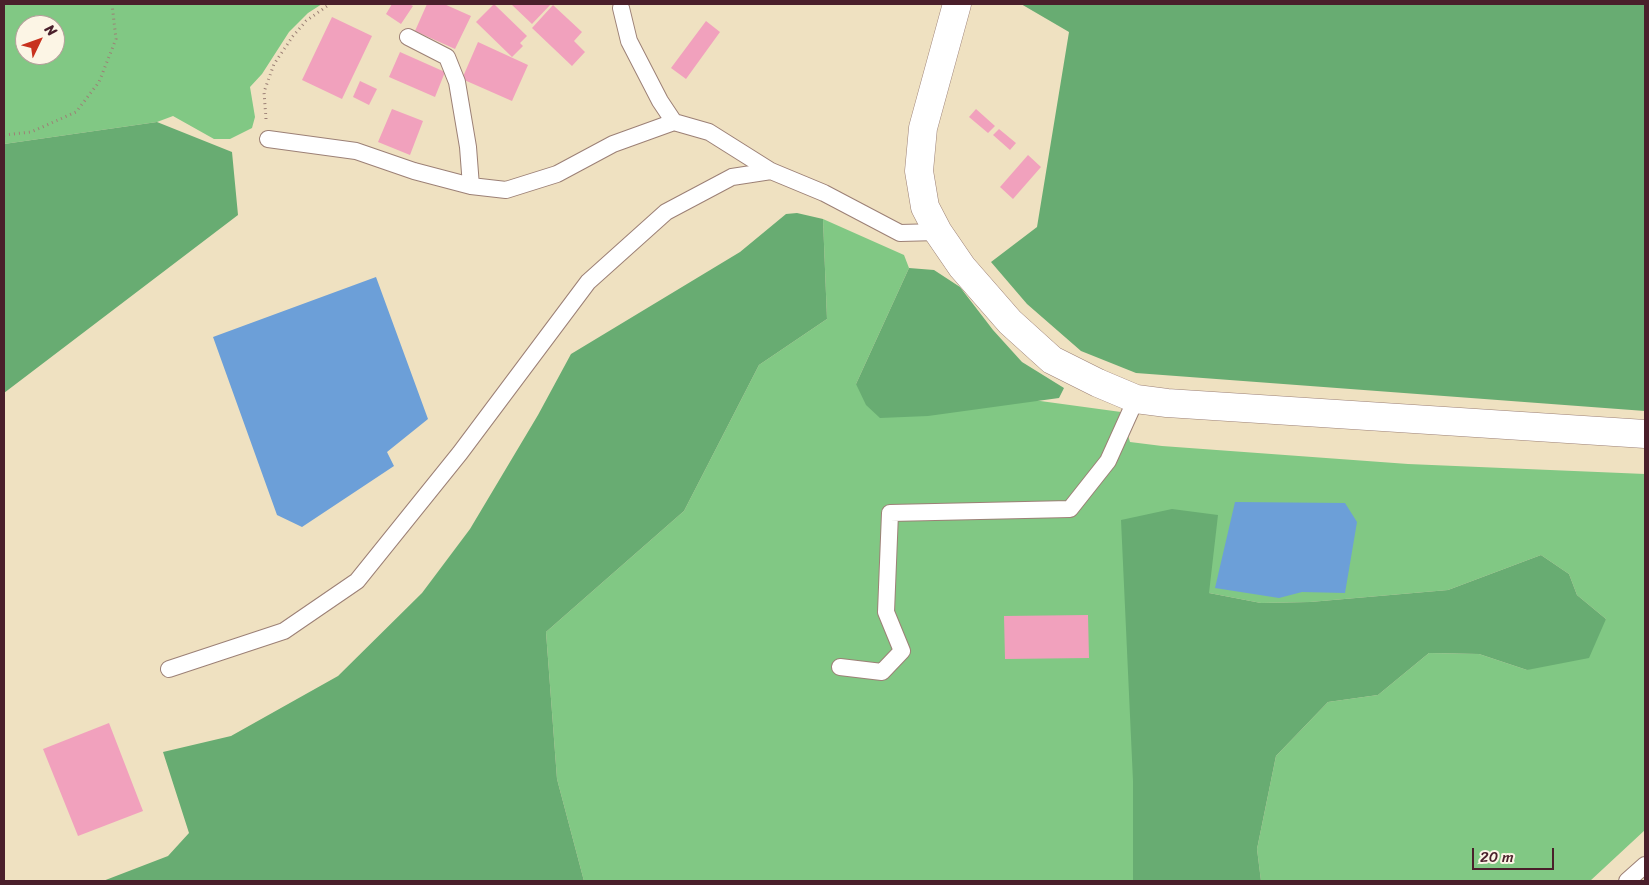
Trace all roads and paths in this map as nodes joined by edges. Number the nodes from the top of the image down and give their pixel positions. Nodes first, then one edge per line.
1 (112, 4) edge
2 (330, 4) edge
3 (957, 4) edge
4 (619, 5) edge
5 (408, 37) dead end
6 (674, 122) junction
7 (4, 135) edge
8 (268, 139) joint
9 (771, 171) junction
10 (471, 186) junction
11 (938, 232) junction
12 (1136, 399) junction
13 (1645, 434) edge
14 (840, 667) dead end
15 (169, 669) dead end
16 (1645, 866) edge
17 (1627, 881) edge

1 - 7 path
2 - 8 path
3 - 11 street
4 - 6 lane
5 - 10 lane
6 - 9 lane
6 - 10 lane
8 - 10 lane
9 - 11 lane
9 - 15 lane
11 - 12 street
12 - 13 street
12 - 14 lane
16 - 17 lane

